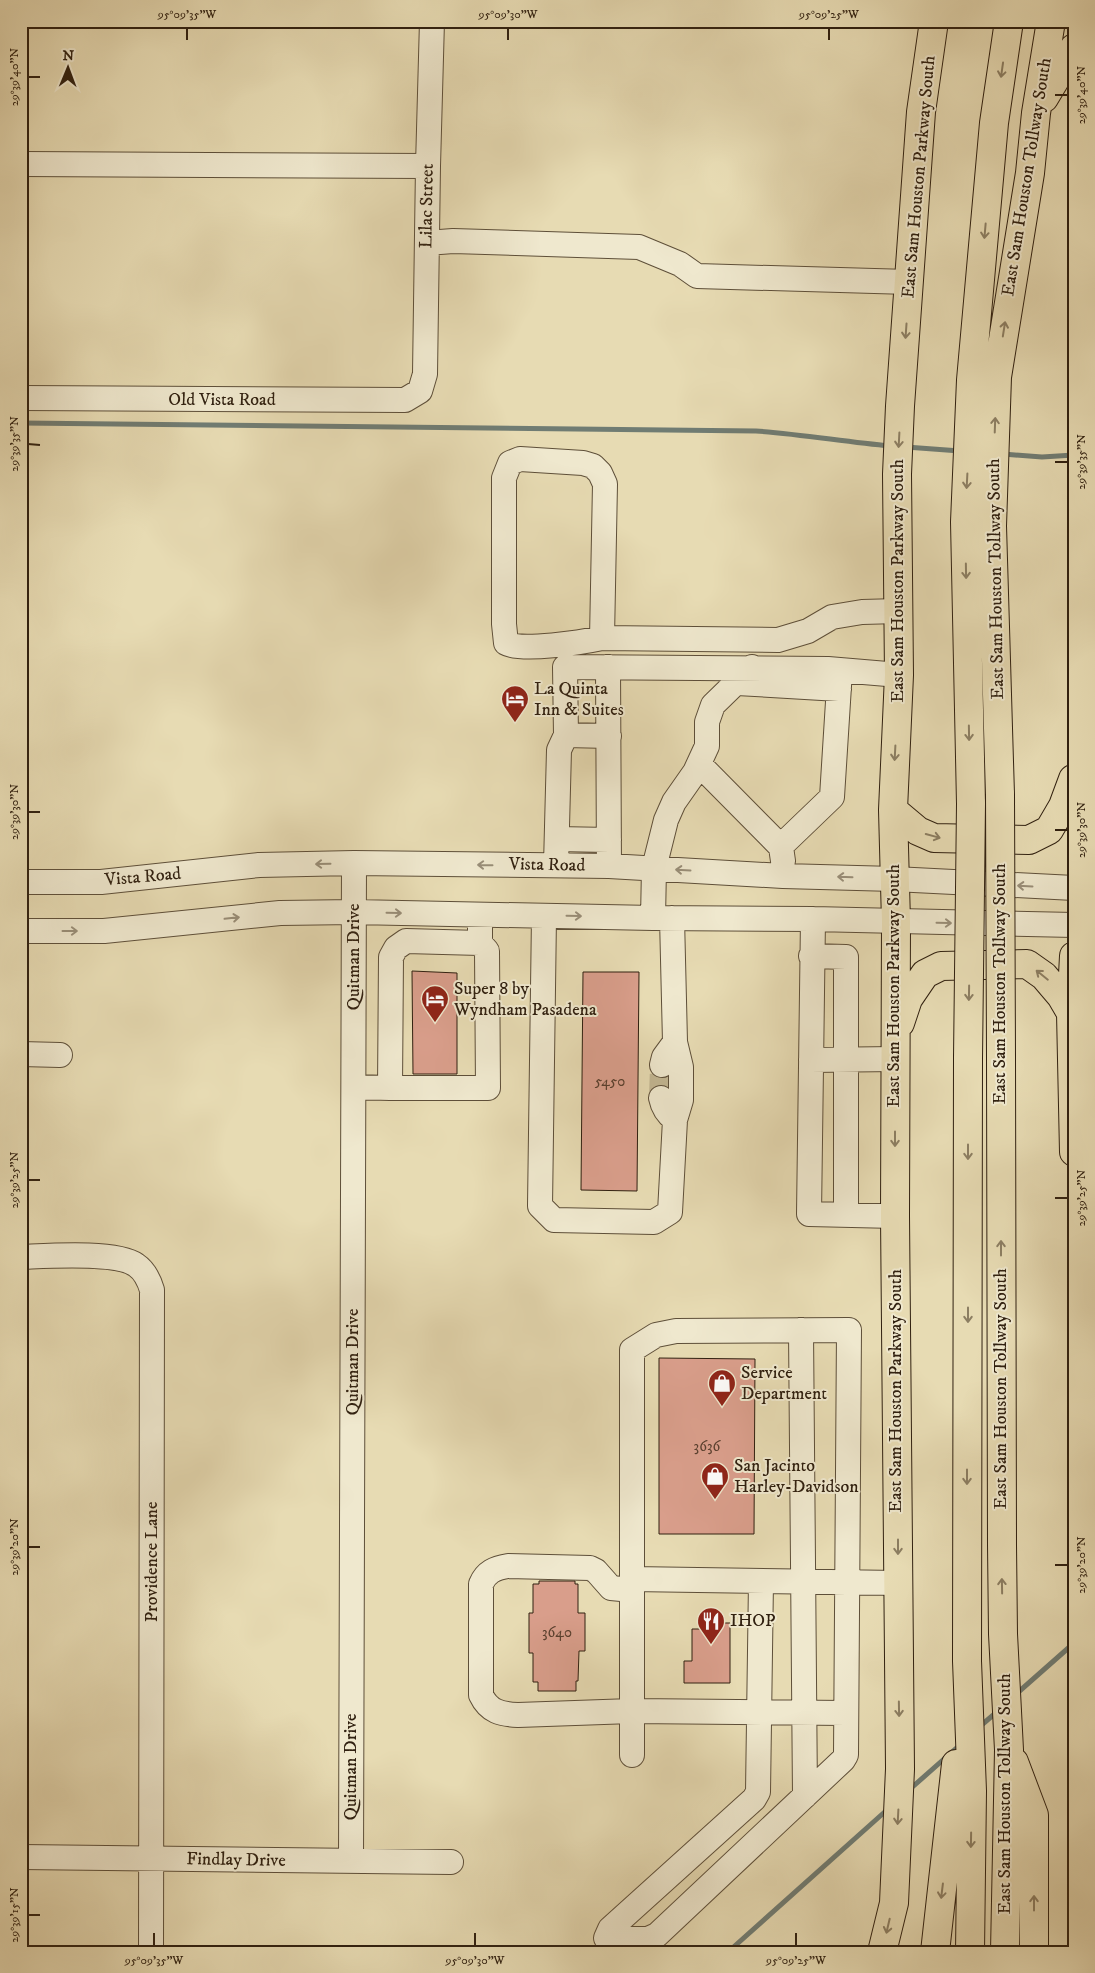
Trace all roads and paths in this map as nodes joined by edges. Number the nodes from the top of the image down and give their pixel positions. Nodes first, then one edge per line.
1 (432, 21) edge
2 (934, 21) edge
3 (1009, 21) edge
4 (1051, 21) edge
5 (1074, 48) edge
6 (1036, 113) junction
7 (21, 164) edge
8 (428, 166) junction
9 (427, 242) junction
10 (909, 282) junction
11 (984, 378) junction
12 (420, 391) joint
13 (21, 398) edge
14 (898, 611) junction
15 (602, 638) junction
16 (608, 667) junction
17 (745, 675) junction
18 (899, 675) junction
19 (839, 680) junction
20 (566, 735) junction
21 (609, 736) junction
22 (698, 764) junction
23 (1074, 770) edge
24 (1074, 780) edge
25 (1074, 787) edge
26 (893, 810) junction
27 (557, 839) junction
28 (609, 840) junction
29 (780, 846) junction
30 (354, 863) junction
31 (556, 866) junction
32 (609, 866) junction
33 (654, 868) junction
34 (782, 876) junction
35 (894, 878) junction
36 (21, 882) edge
37 (1074, 888) edge
38 (354, 912) junction
39 (480, 915) junction
40 (544, 916) junction
41 (663, 918) junction
42 (812, 919) junction
43 (896, 922) junction
44 (1074, 925) edge
45 (21, 931) edge
46 (480, 943) junction
47 (812, 956) junction
48 (1074, 956) edge
49 (1070, 1013) junction
50 (675, 1042) junction
51 (896, 1048) junction
52 (21, 1054) edge
53 (60, 1054) dead end
54 (810, 1060) junction
55 (846, 1060) junction
56 (662, 1065) tunnel mouth
57 (354, 1087) junction
58 (390, 1088) junction
59 (662, 1098) tunnel mouth
60 (675, 1120) junction
61 (1074, 1152) edge
62 (846, 1214) junction
63 (895, 1216) junction
64 (21, 1257) edge
65 (801, 1330) junction
66 (761, 1581) junction
67 (803, 1582) junction
68 (847, 1583) junction
69 (898, 1583) junction
70 (632, 1585) junction
71 (632, 1711) junction
72 (759, 1712) junction
73 (804, 1713) junction
74 (846, 1713) junction
75 (632, 1754) dead end
76 (1013, 1767) junction
77 (805, 1796) junction
78 (754, 1799) junction
79 (962, 1800) junction
80 (776, 1823) junction
81 (21, 1857) edge
82 (152, 1859) junction
83 (351, 1861) junction
84 (451, 1862) dead end
85 (151, 1952) edge
86 (882, 1952) edge
87 (934, 1952) edge
88 (970, 1952) edge
89 (1005, 1952) edge
90 (1034, 1952) edge

1 - 8 street, Lilac Street
2 - 10 main road, East Sam Houston Parkway South
3 -> 11 main road, East Sam Houston Tollway South
4 - 6 main road, East Sam Houston Tollway South
5 - 6 main road
11 -> 6 main road, East Sam Houston Tollway South
7 - 8 street
8 - 9 street, Lilac Street
9 - 10 street
9 - 12 street, Lilac Street
10 -> 14 main road, East Sam Houston Parkway South
76 -> 11 main road, East Sam Houston Tollway South, bridge
11 -> 79 main road, East Sam Houston Tollway South, bridge
12 - 13 street, Old Vista Road
14 - 15 street
14 - 18 main road, East Sam Houston Parkway South
15 - 15 street
16 - 17 street
16 - 20 street
16 - 21 street
17 - 19 street
17 - 22 street
18 - 19 street
18 -> 26 main road, East Sam Houston Parkway South
19 - 29 street
20 - 21 street
20 - 27 street
21 - 28 street
22 - 29 street
22 - 33 street
23 - 24 main road
24 - 25 main road
26 -> 24 main road
26 - 35 main road, East Sam Houston Parkway South
27 - 28 street
27 - 31 street
28 - 32 street
29 - 34 street
31 -> 30 street, Vista Road
30 -> 36 street, Vista Road
30 - 38 street, Quitman Drive
31 - 32 street, Vista Road
32 - 33 street, Vista Road
34 -> 33 street, Vista Road
33 - 41 street
35 -> 34 street, Vista Road
37 -> 35 street, Vista Road
35 - 43 main road, East Sam Houston Parkway South
38 -> 39 street
45 -> 38 street
38 - 57 street, Quitman Drive
39 - 40 street
39 - 46 street
40 -> 41 street
40 - 60 street
41 - 42 street
41 - 50 street
42 - 43 street
42 - 47 street
43 -> 44 street
43 - 51 main road, East Sam Houston Parkway South
46 - 58 street
46 - 58 street
47 - 54 street
47 - 55 street
48 - 49 main road
49 -> 51 main road
49 - 61 main road
50 - 56 street
50 - 60 street
51 - 55 street
51 -> 63 main road, East Sam Houston Parkway South
52 - 53 street
54 - 55 street
54 - 62 street
55 - 62 street
57 - 58 street
57 - 83 street, Quitman Drive
59 - 60 street
62 - 63 street
63 -> 69 main road, East Sam Houston Parkway South
64 - 82 street, Providence Lane
65 - 67 street
65 - 68 street
65 - 70 street
66 - 67 street
66 - 70 street
66 - 72 street
67 - 68 street
67 - 73 street
68 - 69 street
68 - 74 street
69 -> 86 main road, East Sam Houston Parkway South
70 - 71 street
70 - 71 street
71 - 72 street
71 - 75 street
72 - 73 street
72 - 78 street
73 - 74 street
73 - 77 street
74 - 77 street
76 - 89 main road, East Sam Houston Tollway South
90 -> 76 main road
77 - 80 street
78 - 80 street
78 - 80 street
79 -> 87 main road
79 -> 88 main road, East Sam Houston Tollway South
81 - 82 street, Findlay Drive
82 - 83 street, Findlay Drive
82 - 85 street, Providence Lane
83 - 84 street, Findlay Drive

